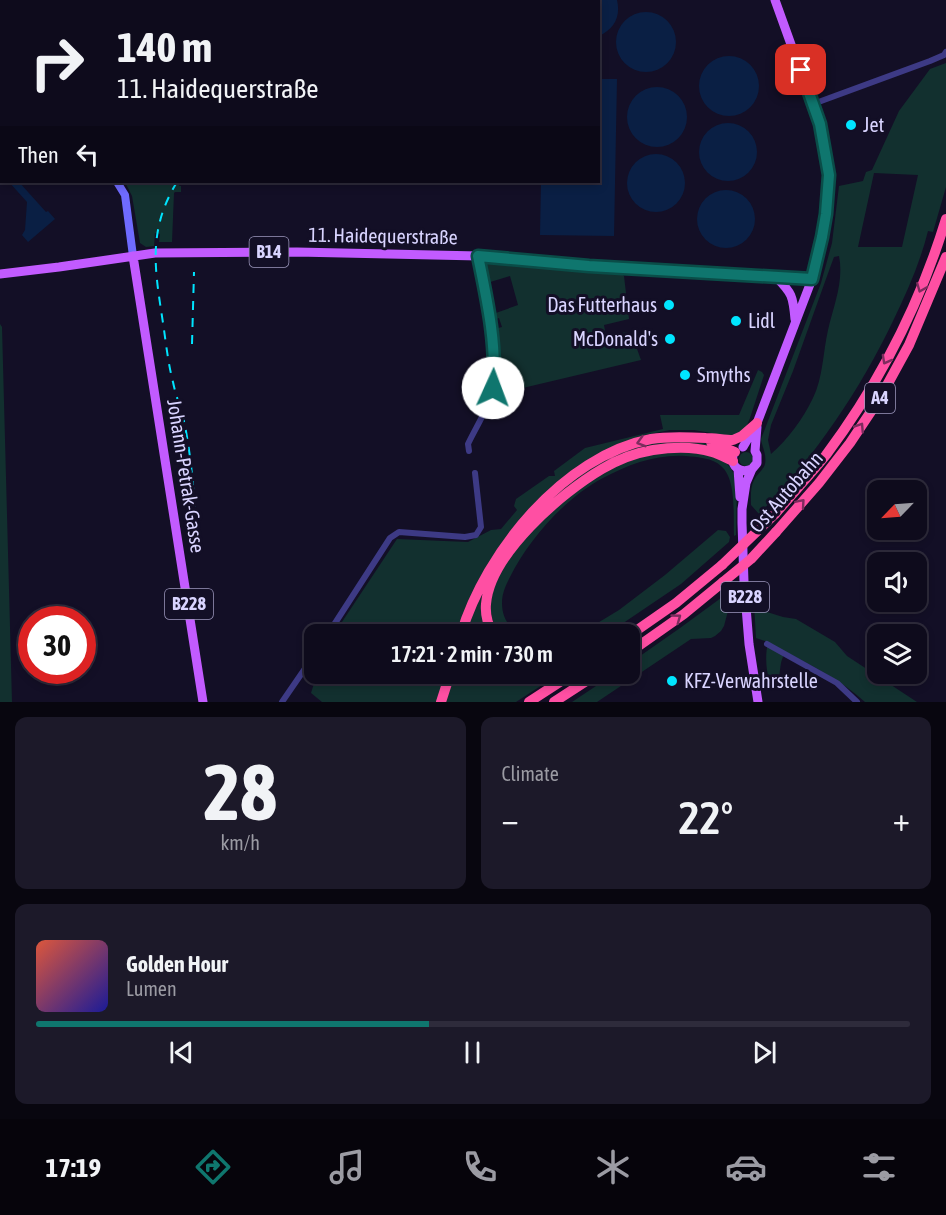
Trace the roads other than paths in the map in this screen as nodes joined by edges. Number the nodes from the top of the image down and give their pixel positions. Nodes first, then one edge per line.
1 (775, 0) edge
2 (946, 52) edge
3 (813, 104) junction
4 (118, 183) edge
5 (946, 219) edge
6 (133, 256) junction
7 (478, 256) junction
8 (946, 257) edge
9 (0, 274) edge
10 (776, 277) junction
11 (812, 279) junction
12 (795, 323) junction
13 (757, 423) junction
14 (699, 438) junction
15 (469, 451) dead end
16 (754, 451) junction
17 (737, 457) junction
18 (752, 469) junction
19 (475, 473) dead end
20 (742, 509) junction
21 (334, 624) edge
22 (465, 624) edge
23 (489, 624) edge
24 (640, 628) edge
25 (767, 644) dead end
26 (640, 645) edge
27 (304, 670) edge
28 (447, 684) edge
29 (557, 684) edge
30 (582, 684) edge
31 (284, 699) edge
32 (203, 702) edge
33 (441, 702) edge
34 (529, 702) edge
35 (554, 702) edge
36 (758, 702) edge
37 (857, 702) edge

1 - 3 main road
2 - 3 street
3 - 11 main road
4 - 6 street
5 -> 24 highway, Ost Autobahn / A4, bridge
6 - 7 main road, 11. Haidequerstraße / B14
6 - 9 main road, B14
6 - 32 main road, Johann-Petrak-Gasse / B228
7 - 10 main road, 11. Haidequerstraße / B14
7 - 15 street
26 -> 8 highway, Ost Autobahn / A4, bridge
10 - 11 main road, 11. Haidequerstraße / B14
10 - 12 main road
11 - 12 main road
12 - 13 main road
13 - 14 highway
13 - 16 main road
13 - 17 main road
14 - 17 highway
14 -> 22 highway
16 - 17 main road
16 - 18 main road
17 - 18 main road
17 - 20 main road, B228
17 - 23 highway
18 - 20 main road, B228
19 - 21 street
20 - 36 main road, B228
25 - 37 street
27 - 31 street
28 - 33 highway
29 - 34 highway
30 - 35 highway

